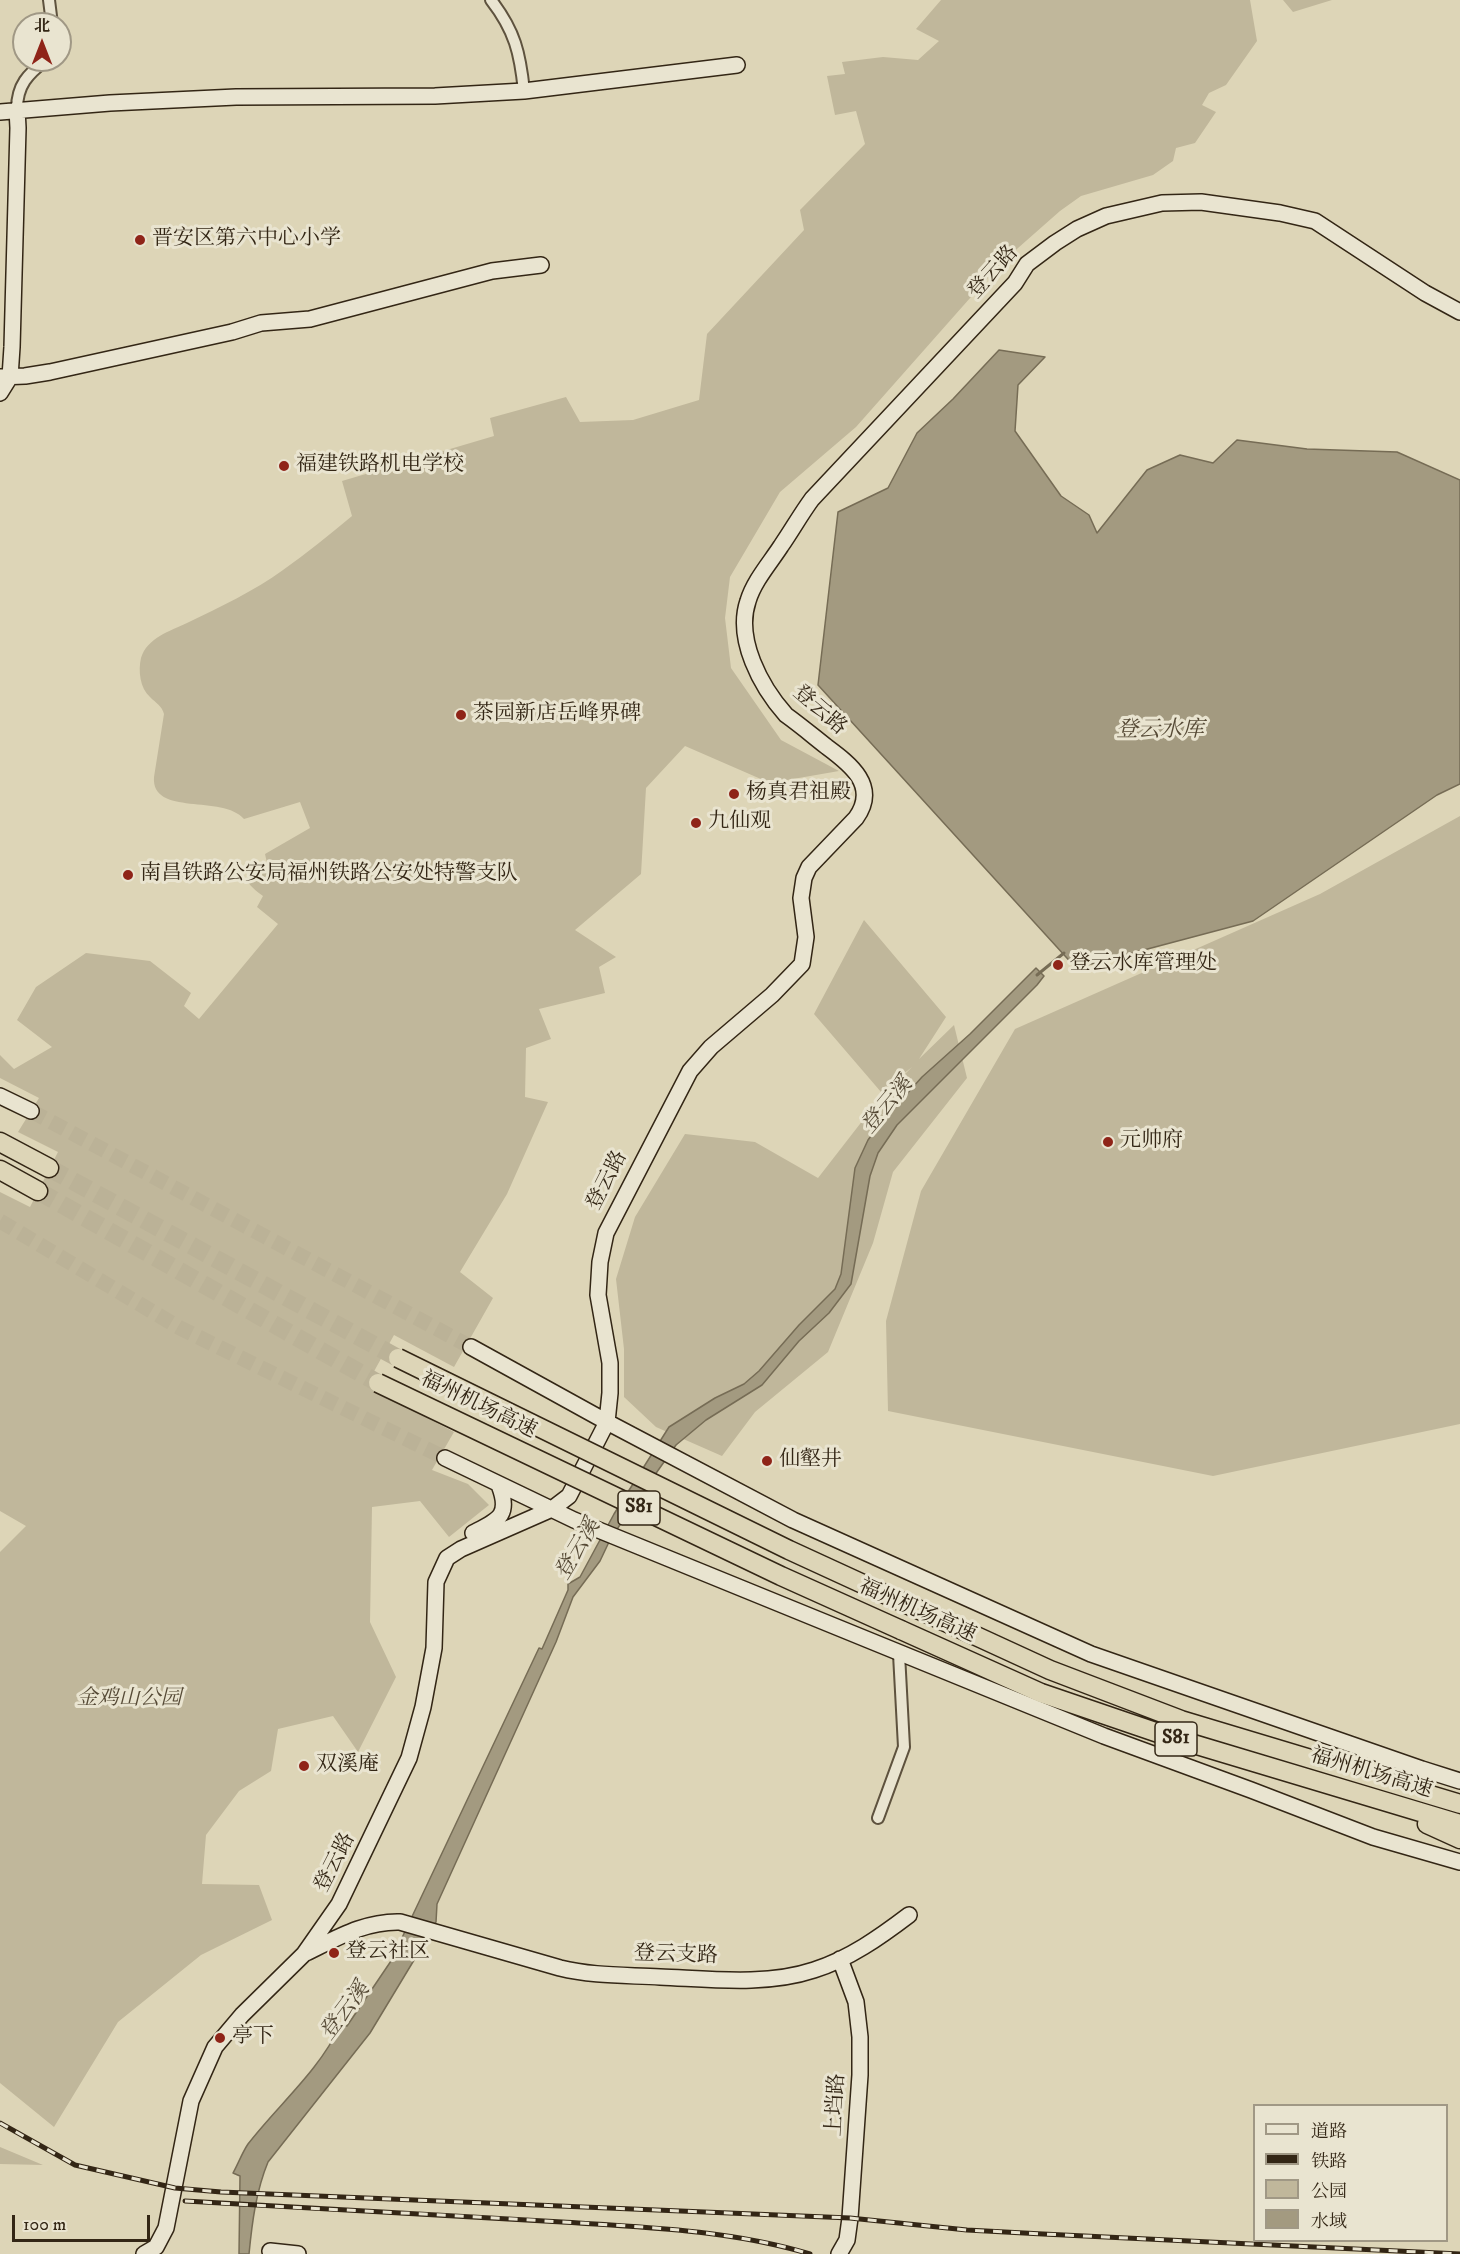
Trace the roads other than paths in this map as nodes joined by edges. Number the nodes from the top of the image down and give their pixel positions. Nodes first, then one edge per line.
1 (491, 0) edge
2 (737, 65) dead end
3 (31, 72) edge
4 (524, 91) junction
5 (17, 109) junction
6 (0, 112) edge
7 (541, 265) dead end
8 (1460, 312) edge
9 (5, 377) edge
10 (0, 393) edge
11 (0, 1096) edge
12 (31, 1111) tunnel mouth
13 (0, 1142) edge
14 (49, 1168) tunnel mouth
15 (0, 1170) edge
16 (38, 1191) tunnel mouth
17 (471, 1347) tunnel mouth
18 (398, 1358) tunnel mouth
19 (378, 1383) tunnel mouth
20 (607, 1422) junction
21 (446, 1458) tunnel mouth
22 (499, 1485) junction
23 (552, 1509) junction
24 (452, 1552) junction
25 (899, 1654) junction
26 (1352, 1770) junction
27 (1460, 1781) edge
28 (1348, 1791) junction
29 (1460, 1791) edge
30 (1460, 1804) edge
31 (878, 1818) dead end
32 (1460, 1824) edge
33 (1460, 1839) edge
34 (1460, 1862) edge
35 (909, 1915) dead end
36 (304, 1954) junction
37 (840, 1959) junction
38 (270, 2251) dead end
39 (144, 2254) edge
40 (298, 2254) edge
41 (838, 2254) edge

1 - 4 street
2 - 4 street
3 - 5 street
4 - 5 street
5 - 6 street
5 - 9 street
7 - 9 street
8 - 20 street, 登云路
9 - 10 street
11 - 12 street
13 - 14 highway
15 - 16 highway
17 - 20 street
18 - 26 highway, 福州机场高速 / S81, bridge
19 - 28 highway, 福州机场高速 / S81, bridge
20 - 23 street, 登云路
20 - 27 street
21 - 22 street
22 - 23 street
22 - 24 street
23 - 24 street, 登云路
23 - 25 street
24 - 36 street, 登云路
25 - 31 street
25 - 34 street
26 - 29 highway
26 - 30 highway, 福州机场高速 / S81
28 - 32 highway, 福州机场高速 / S81
28 - 33 highway
35 - 37 street, 登云支路
36 - 37 street, 登云支路
36 - 39 street, 登云路
37 - 41 street, 上垱路
38 - 40 street

